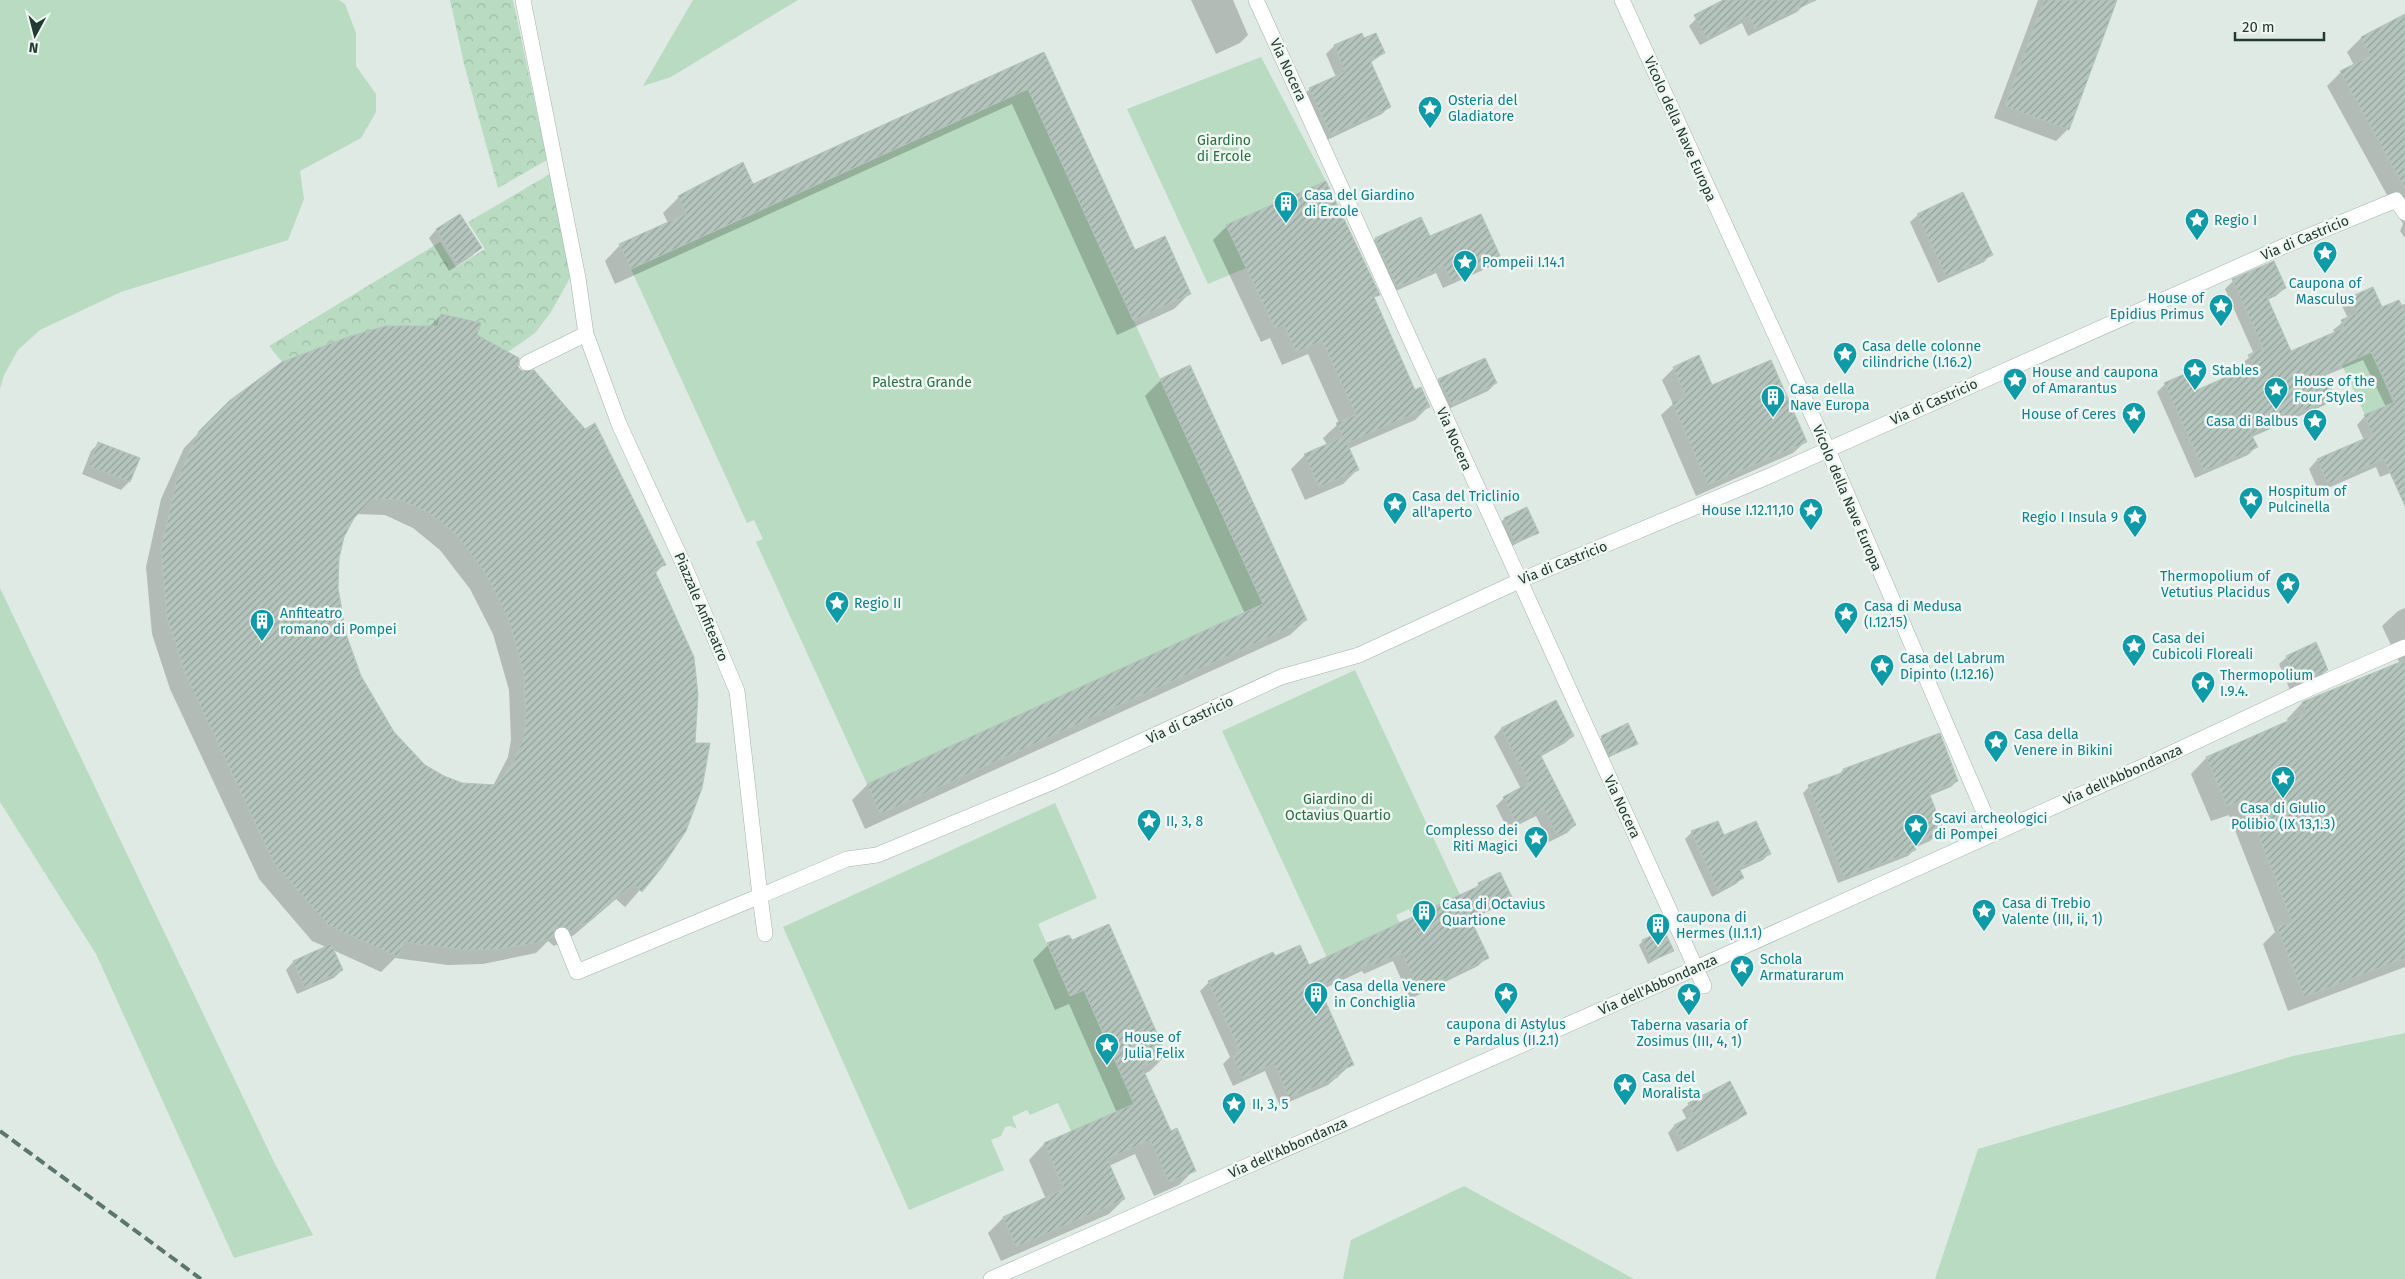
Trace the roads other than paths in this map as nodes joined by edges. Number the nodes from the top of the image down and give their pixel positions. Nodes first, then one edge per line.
1 (523, 0) edge
2 (1256, 0) edge
3 (1622, 0) edge
4 (2405, 214) edge
5 (586, 334) junction
6 (526, 363) dead end
7 (1828, 450) junction
8 (1519, 581) junction
9 (2405, 647) edge
10 (1993, 834) junction
11 (760, 896) junction
12 (765, 934) dead end
13 (562, 935) dead end
14 (1696, 968) junction
15 (1704, 986) dead end
16 (991, 1279) edge

1 - 5 street, Piazzale Anfiteatro
2 - 8 street, Via Nocera
3 - 7 street, Vicolo della Nave Europa
4 - 7 street, Via di Castricio
5 - 6 street
5 - 11 street, Piazzale Anfiteatro
7 - 8 street, Via di Castricio
7 - 10 street, Vicolo della Nave Europa
8 - 11 street, Via di Castricio
8 - 14 street, Via Nocera
9 - 10 street, Via dell'Abbondanza
10 - 14 street, Via dell'Abbondanza
11 - 12 street
11 - 13 street, Via di Castricio
14 - 15 street, Via Nocera
14 - 16 street, Via dell'Abbondanza

